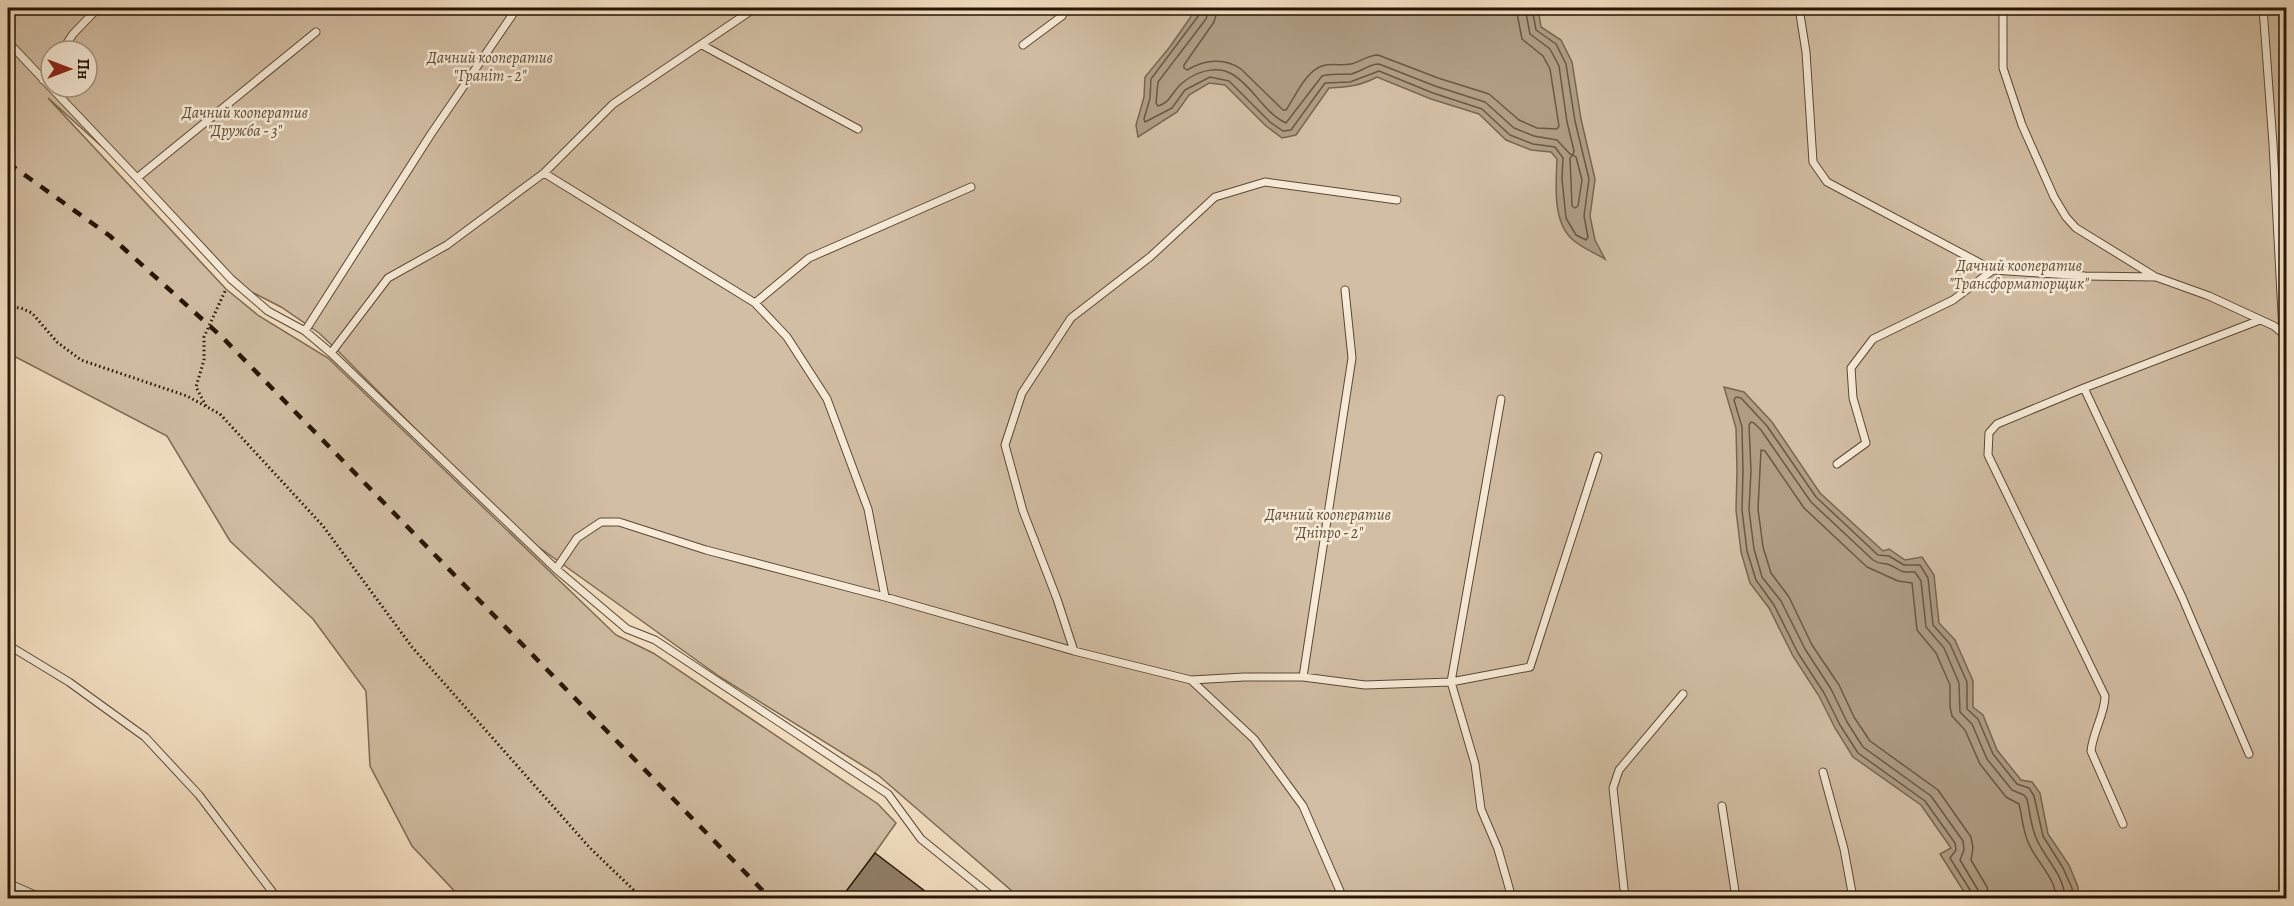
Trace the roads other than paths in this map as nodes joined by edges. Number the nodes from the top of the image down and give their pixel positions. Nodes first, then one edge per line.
1 (98, 8) edge
2 (517, 8) edge
3 (755, 8) edge
4 (1066, 8) edge
5 (1799, 8) edge
6 (2003, 8) edge
7 (2263, 8) edge
8 (316, 32) dead end
9 (70, 39) edge
10 (8, 42) edge
11 (702, 45) junction
12 (1023, 45) dead end
13 (39, 76) edge
14 (61, 99) edge
15 (858, 129) dead end
16 (544, 173) junction
17 (137, 178) junction
18 (971, 187) dead end
19 (1398, 200) dead end
20 (1993, 270) junction
21 (2156, 278) junction
22 (1345, 290) dead end
23 (755, 303) junction
24 (2260, 320) junction
25 (305, 331) junction
26 (2285, 334) edge
27 (331, 353) junction
28 (2084, 388) junction
29 (1501, 399) dead end
30 (1598, 456) dead end
31 (1837, 464) dead end
32 (556, 569) junction
33 (885, 597) junction
34 (8, 645) edge
35 (1074, 651) junction
36 (1304, 676) junction
37 (1191, 680) junction
38 (1451, 682) junction
39 (1683, 694) dead end
40 (2249, 754) dead end
41 (1822, 772) dead end
42 (1722, 806) dead end
43 (2123, 824) dead end
44 (8, 883) edge
45 (42, 898) edge
46 (277, 898) edge
47 (994, 898) edge
48 (1343, 898) edge
49 (1512, 898) edge
50 (1625, 898) edge
51 (1736, 898) edge
52 (1853, 898) edge

1 - 9 lane
2 - 25 lane
3 - 11 lane
4 - 12 lane
5 - 20 lane
6 - 21 lane
7 - 26 lane
8 - 17 lane
10 - 13 lane
11 - 15 lane
11 - 16 lane
14 - 17 lane
16 - 23 lane
16 - 27 lane
17 - 25 lane
18 - 23 lane
19 - 35 lane
20 - 21 lane
20 - 31 lane
21 - 24 lane
22 - 36 lane
23 - 33 lane
24 - 26 lane
24 - 28 lane
25 - 27 lane
27 - 32 lane
28 - 40 lane
28 - 43 lane
29 - 38 lane
30 - 38 lane
32 - 33 lane
32 - 47 lane
33 - 35 lane
34 - 46 lane
35 - 37 lane
36 - 37 lane
36 - 38 lane
37 - 48 lane
38 - 49 lane
39 - 50 lane
41 - 52 lane
42 - 51 lane
44 - 45 lane

